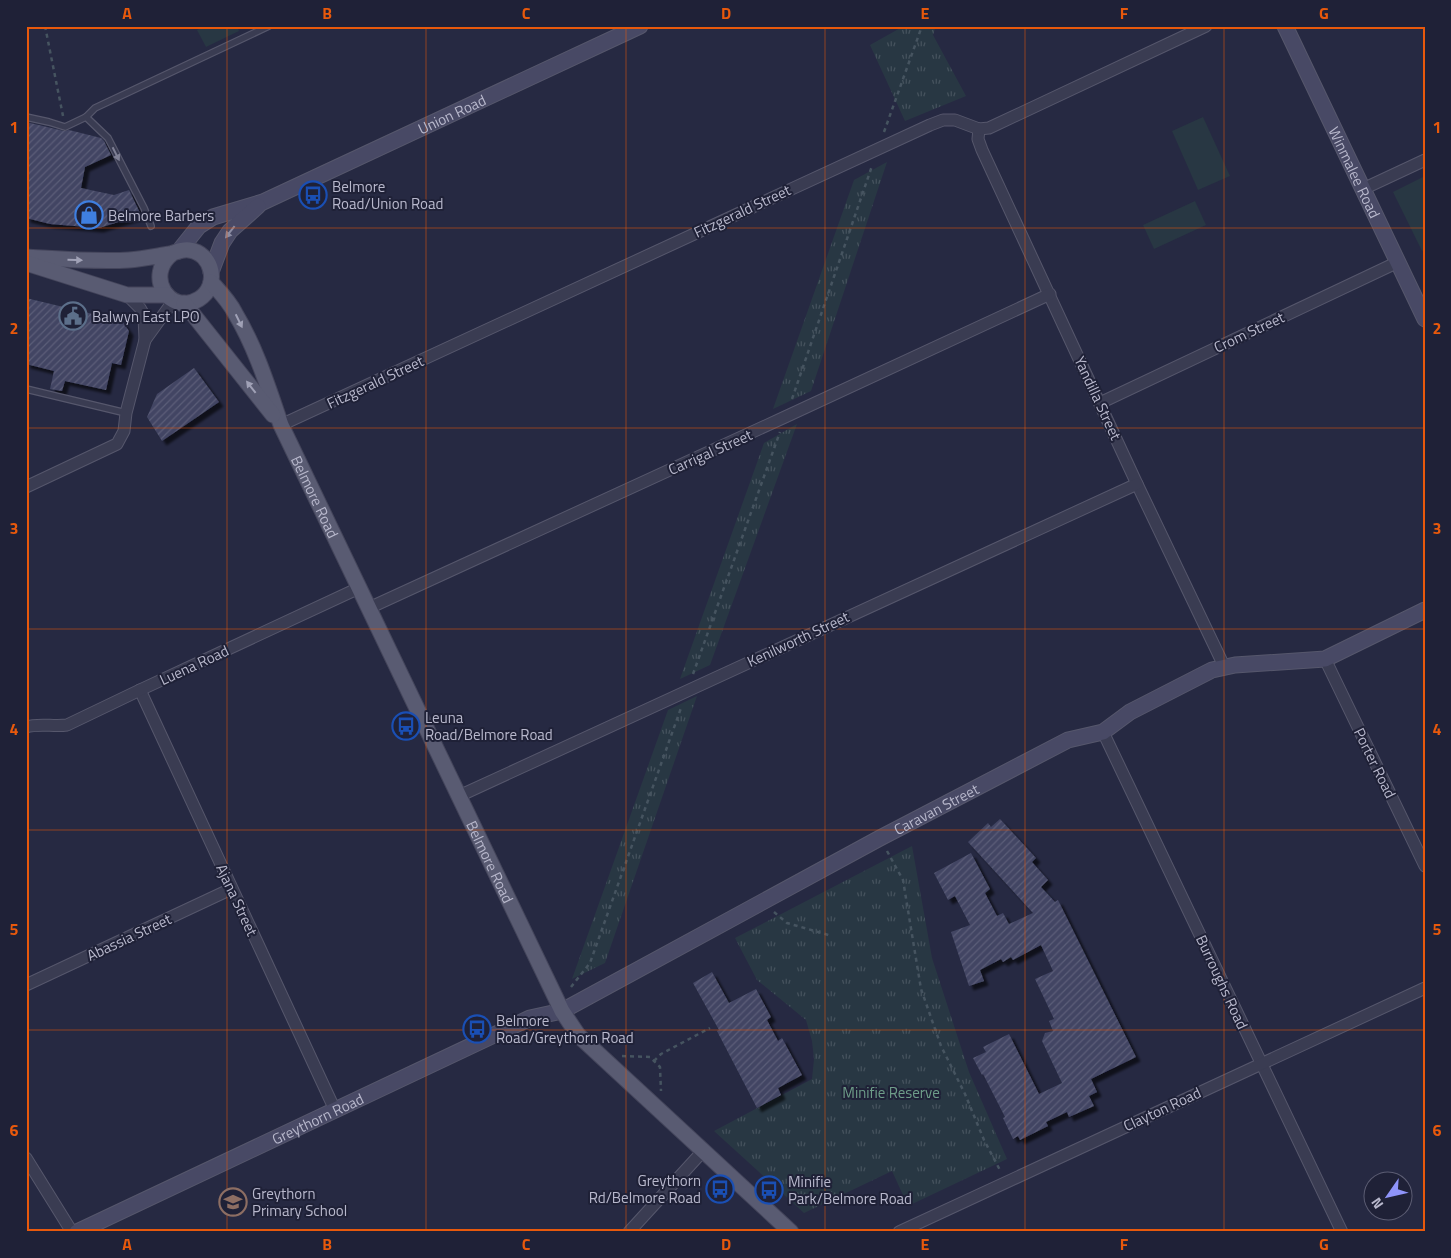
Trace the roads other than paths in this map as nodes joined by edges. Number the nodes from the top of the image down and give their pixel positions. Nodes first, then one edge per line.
1 (269, 26) edge
2 (640, 26) edge
3 (1206, 26) edge
4 (1285, 26) edge
5 (26, 117) edge
6 (86, 117) junction
7 (979, 129) junction
8 (1425, 160) edge
9 (1363, 189) junction
10 (264, 202) junction
11 (151, 226) dead end
12 (176, 252) junction
13 (26, 257) edge
14 (1398, 262) junction
15 (26, 263) edge
16 (211, 277) junction
17 (1050, 294) junction
18 (126, 295) junction
19 (175, 299) junction
20 (1425, 319) edge
21 (145, 340) junction
22 (26, 389) edge
23 (1100, 403) junction
24 (126, 413) junction
25 (281, 425) junction
26 (1136, 484) junction
27 (26, 487) edge
28 (359, 588) junction
29 (369, 608) junction
30 (1425, 610) edge
31 (1325, 659) junction
32 (1224, 666) junction
33 (140, 690) junction
34 (26, 727) edge
35 (1103, 732) junction
36 (459, 796) junction
37 (1425, 866) edge
38 (231, 889) junction
39 (26, 985) edge
40 (1425, 988) edge
41 (562, 1011) junction
42 (1261, 1063) junction
43 (335, 1110) junction
44 (702, 1151) junction
45 (26, 1158) edge
46 (72, 1232) edge
47 (76, 1232) edge
48 (629, 1232) edge
49 (791, 1232) edge
50 (900, 1232) edge
51 (1342, 1232) edge

1 - 6 lane
2 - 10 street, Union Road
3 - 7 street
4 - 9 street, Winmalee Road
5 - 6 lane
6 -> 11 lane
7 - 17 street, Yandilla Street
7 - 25 street, Fitzgerald Street
8 - 9 street
9 - 14 street, Winmalee Road
10 - 12 street, Union Road
10 -> 16 street, Union Road
13 -> 12 main road, Belmore Road
12 - 16 main road, Belmore Road
12 - 19 main road, Belmore Road
14 - 20 street, Winmalee Road
14 - 23 street, Crom Street
15 - 18 main road
16 - 19 main road
16 -> 25 main road, Belmore Road
17 - 23 street, Yandilla Street
17 - 29 street, Carrigal Street
18 - 19 main road
18 - 21 street
19 - 21 street
25 -> 19 main road, Belmore Road
21 - 24 street
22 - 24 lane
23 - 26 street, Yandilla Street
24 - 27 street
25 - 28 main road, Belmore Road
26 - 32 street, Yandilla Street
26 - 36 street, Kenilworth Street
28 - 29 main road, Belmore Road
28 - 33 street, Luena Road
29 - 36 main road, Belmore Road
30 - 31 street
31 - 32 street, Caravan Street
31 - 37 street, Porter Road
32 - 35 street, Caravan Street
33 - 34 street, Luena Road
33 - 38 street, Ajana Street
35 - 41 street, Caravan Street
35 - 42 street, Burroughs Road
36 - 41 main road, Belmore Road
38 - 39 street, Abassia Street
38 - 43 street, Ajana Street
40 - 42 street, Clayton Road
41 - 43 street, Greythorn Road
41 - 44 main road, Belmore Road
42 - 50 street, Clayton Road
42 - 51 street, Burroughs Road
43 - 47 street, Greythorn Road
44 - 48 street
44 - 49 main road, Belmore Road
45 - 46 street

